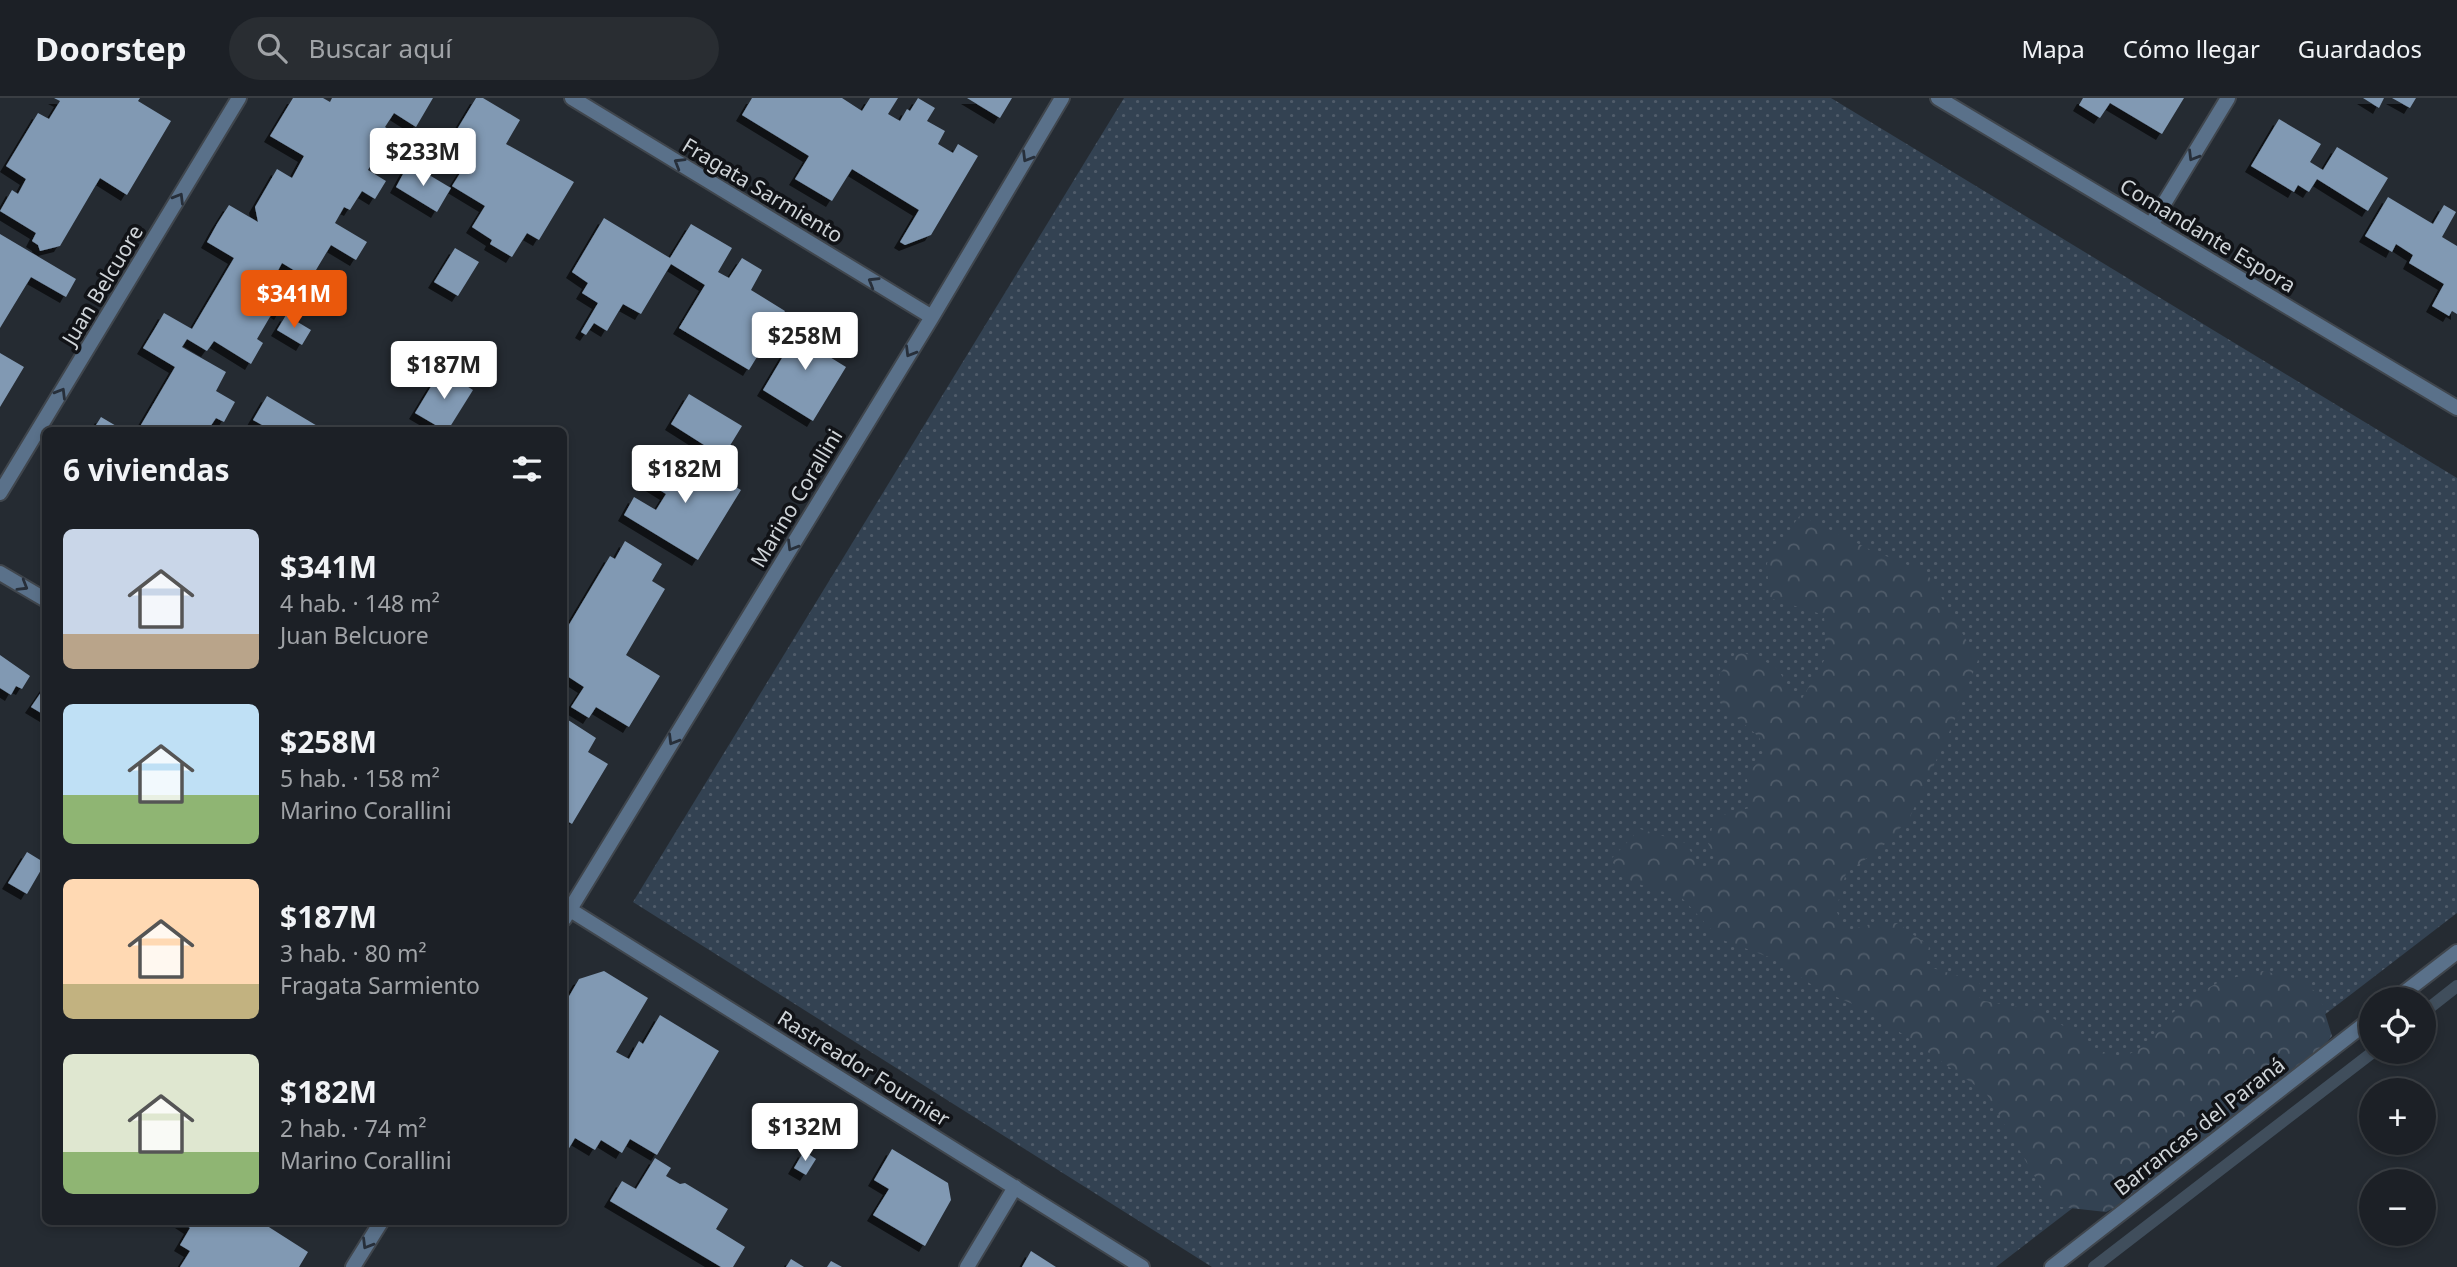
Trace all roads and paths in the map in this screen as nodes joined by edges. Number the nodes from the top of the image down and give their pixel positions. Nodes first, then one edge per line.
1 (239, 98) edge
2 (572, 98) edge
3 (1062, 98) edge
4 (1938, 98) edge
5 (2228, 98) edge
6 (2151, 225) junction
7 (932, 317) junction
8 (2457, 408) edge
9 (0, 493) edge
10 (0, 573) edge
11 (42, 598) edge
12 (567, 908) edge
13 (567, 912) edge
14 (2457, 952) edge
15 (2412, 987) edge
16 (2359, 1028) edge
17 (1014, 1187) junction
18 (379, 1225) edge
19 (353, 1267) edge
20 (967, 1267) edge
21 (1142, 1267) edge
22 (2052, 1267) edge

9 -> 1 street, Juan Belcuore
7 -> 2 street, Fragata Sarmiento
3 -> 7 street, Marino Corallini
4 - 6 street, Comandante Espora
5 -> 6 street
6 - 8 street, Comandante Espora
7 -> 12 street, Marino Corallini
10 -> 11 street
13 - 17 street, Rastreador Fournier
14 - 15 street
16 - 22 street, Barrancas del Paraná
17 - 20 street
17 - 21 street, Rastreador Fournier
18 -> 19 street

